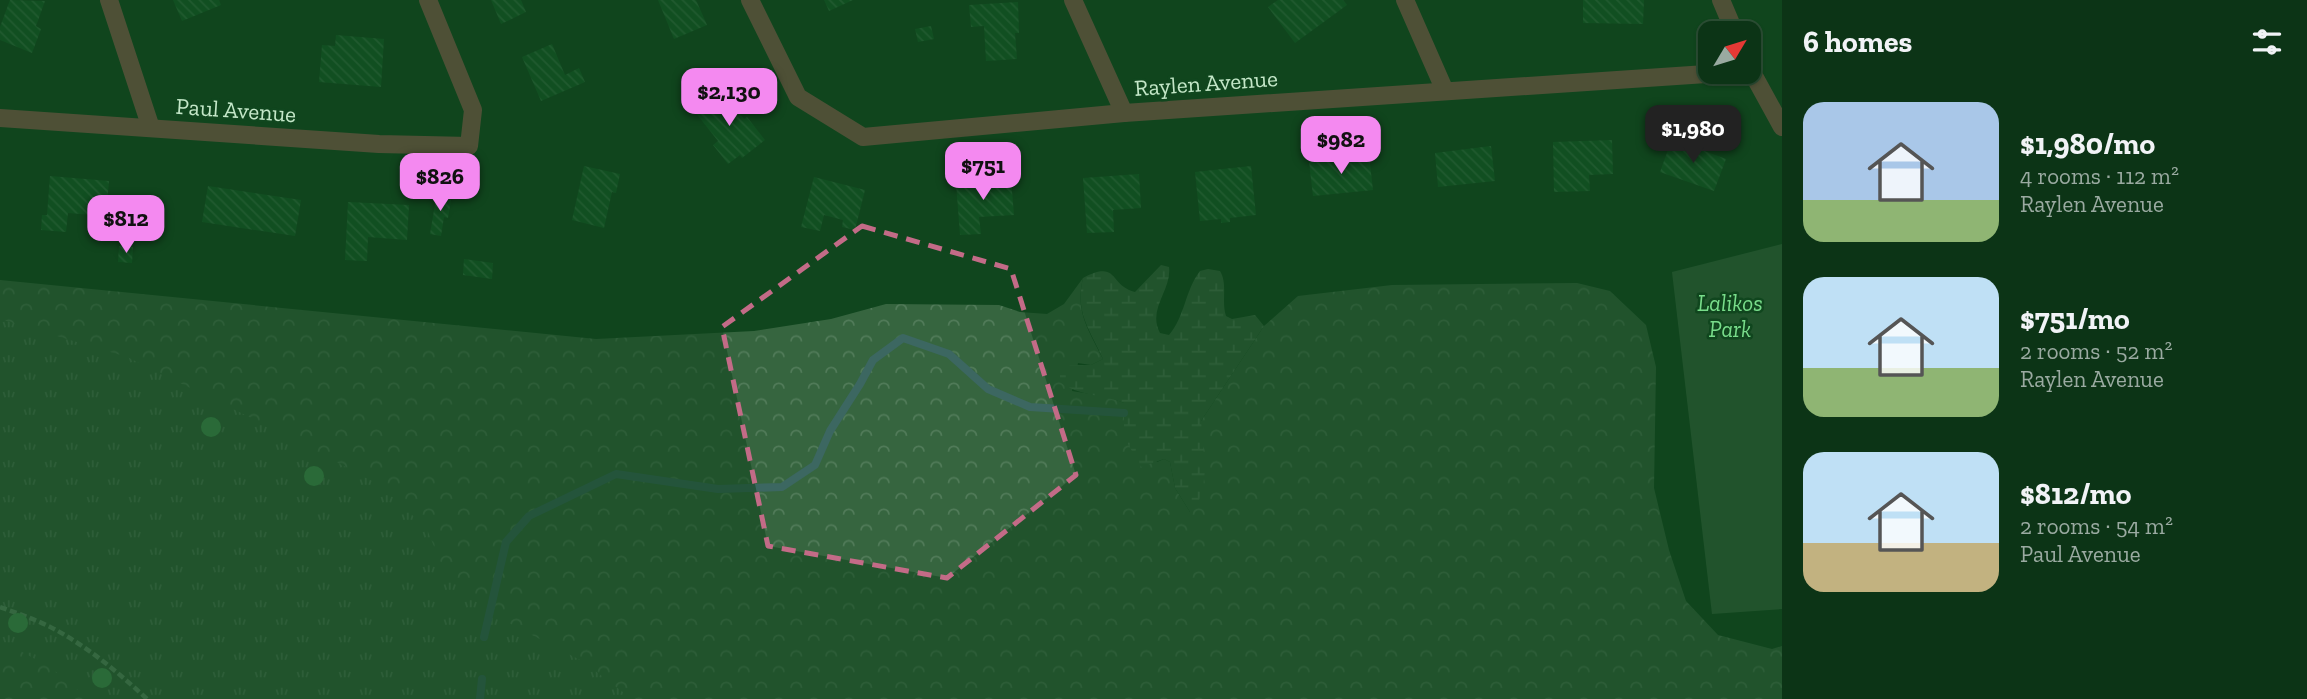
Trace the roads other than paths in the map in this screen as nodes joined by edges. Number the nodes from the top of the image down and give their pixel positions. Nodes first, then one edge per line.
1 (110, 0) edge
2 (428, 0) edge
3 (750, 0) edge
4 (1073, 0) edge
5 (1405, 0) edge
6 (1721, 0) edge
7 (1730, 21) edge
8 (1698, 73) edge
9 (1755, 84) edge
10 (1445, 91) junction
11 (1124, 113) junction
12 (0, 118) edge
13 (1782, 127) edge
14 (150, 128) junction

1 - 14 street
2 - 14 street, Paul Avenue
3 - 11 street, Raylen Avenue
4 - 11 street
5 - 10 street
6 - 7 street
8 - 10 street, Raylen Avenue
9 - 13 street
10 - 11 street, Raylen Avenue
12 - 14 street, Paul Avenue

